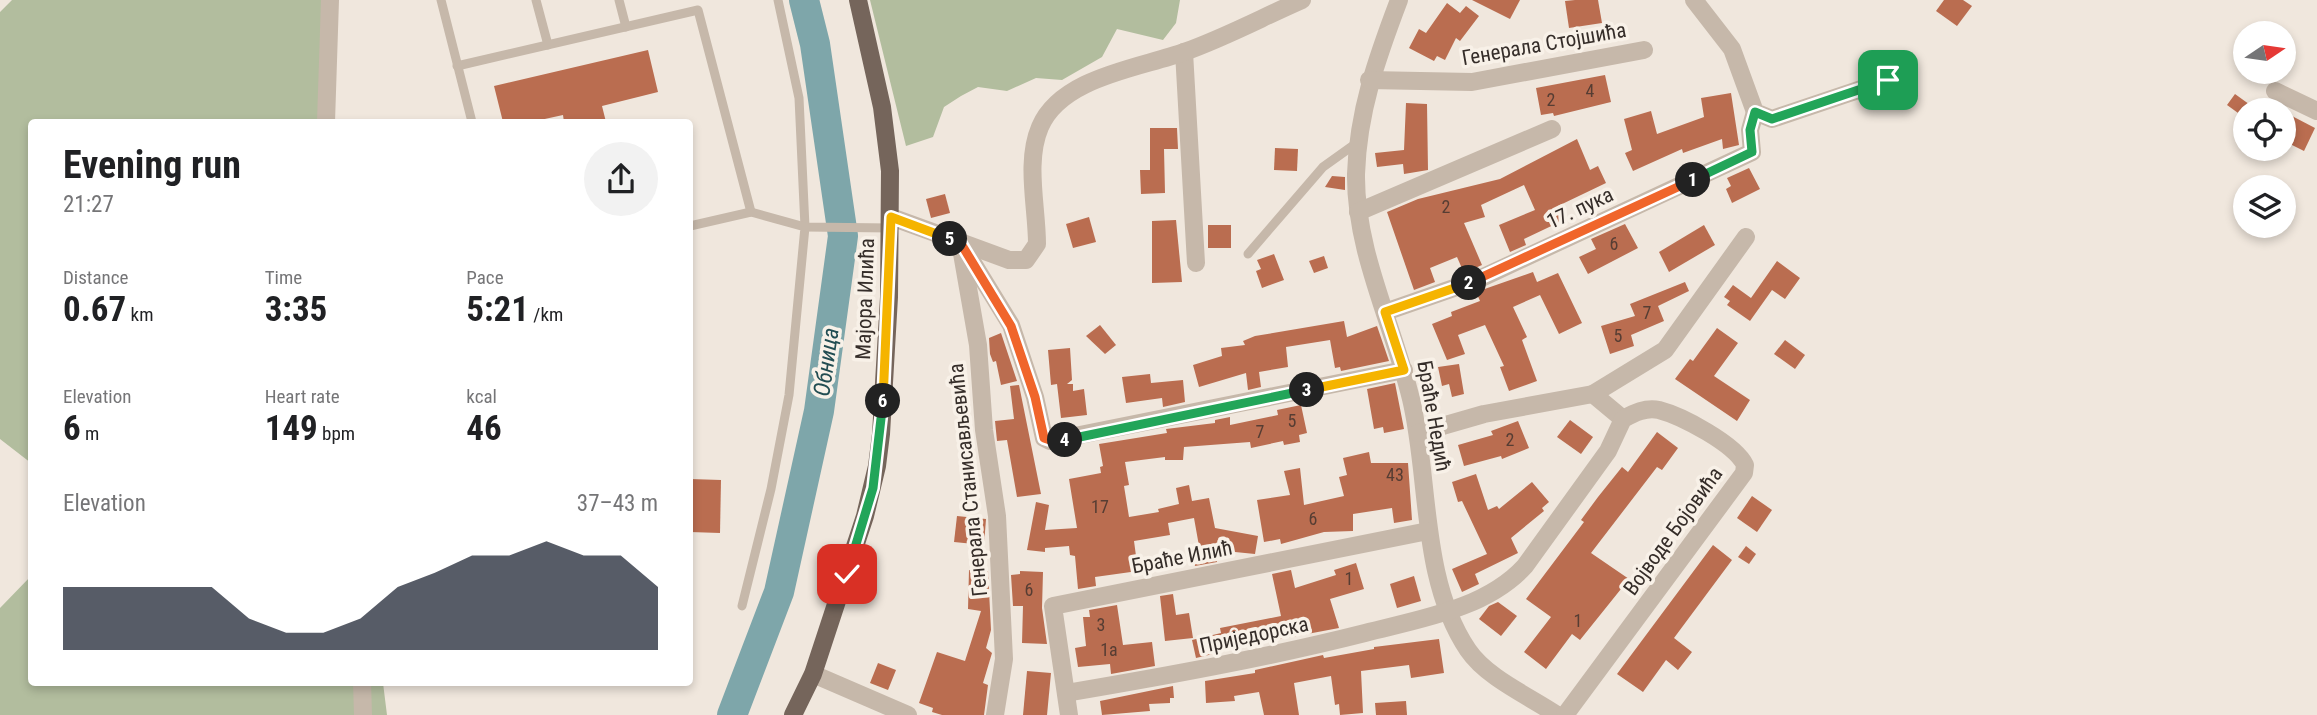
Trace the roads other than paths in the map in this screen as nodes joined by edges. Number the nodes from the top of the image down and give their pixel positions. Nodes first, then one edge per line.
1 (330, 0) edge
2 (441, 0) edge
3 (536, 0) edge
4 (778, 0) edge
5 (858, 0) edge
6 (1302, 0) edge
7 (1399, 0) edge
8 (1694, 0) edge
9 (618, 1) edge
10 (626, 27) junction
11 (548, 45) junction
12 (1643, 50) dead end
13 (1184, 52) junction
14 (457, 66) junction
15 (1369, 80) junction
16 (1888, 80) dead end
17 (2275, 91) dead end
18 (2317, 111) edge
19 (1755, 112) junction
20 (326, 119) edge
21 (471, 119) edge
22 (1552, 129) dead end
23 (1358, 142) junction
24 (751, 212) junction
25 (1358, 212) junction
26 (891, 223) junction
27 (693, 225) edge
28 (809, 227) junction
29 (1746, 237) dead end
30 (960, 242) junction
31 (1248, 254) dead end
32 (1196, 262) dead end
33 (1385, 312) junction
34 (1404, 370) junction
35 (1593, 394) junction
36 (1623, 419) junction
37 (1418, 433) junction
38 (1428, 531) junction
39 (742, 606) dead end
40 (1449, 611) junction
41 (813, 674) junction
42 (362, 686) edge
43 (1066, 694) junction
44 (363, 715) edge
45 (793, 715) edge
46 (908, 715) edge
47 (995, 715) edge
48 (1069, 715) edge
49 (1557, 715) edge
50 (1565, 715) edge

1 - 20 street
2 - 14 lane
3 - 11 lane
4 - 28 lane
5 - 26 main road, Мајора Илића
6 - 13 street
7 - 15 street, Браће Недић
8 - 19 street
9 - 10 lane
10 - 11 lane
10 - 24 lane
11 - 14 lane
12 - 15 street, Генерала Стојшића
13 - 30 street
13 - 32 street
14 - 21 lane
15 - 23 street, Браће Недић
16 - 19 street
17 - 18 street
19 - 33 street, 17. пука
22 - 25 street
23 - 25 street, Браће Недић
23 - 31 lane
24 - 27 lane
24 - 28 lane
25 - 33 street, Браће Недић
26 - 28 lane
26 - 30 street
26 - 41 main road, Мајора Илића
28 - 39 lane
29 - 35 street
30 - 34 street
30 - 47 street, Генерала Станисављевића
33 - 34 street, Браће Недић
34 - 37 street, Браће Недић
35 - 36 street
35 - 37 street
36 - 40 street
36 - 50 street, Војводе Бојовића
37 - 38 street, Браће Недић
38 - 40 street, Браће Недић
38 - 43 street, Браће Илић
40 - 43 street, Приједорска
40 - 49 street, Браће Недић
41 - 45 main road, Мајора Илића
41 - 46 street
42 - 44 street
43 - 48 street, Браће Илић

